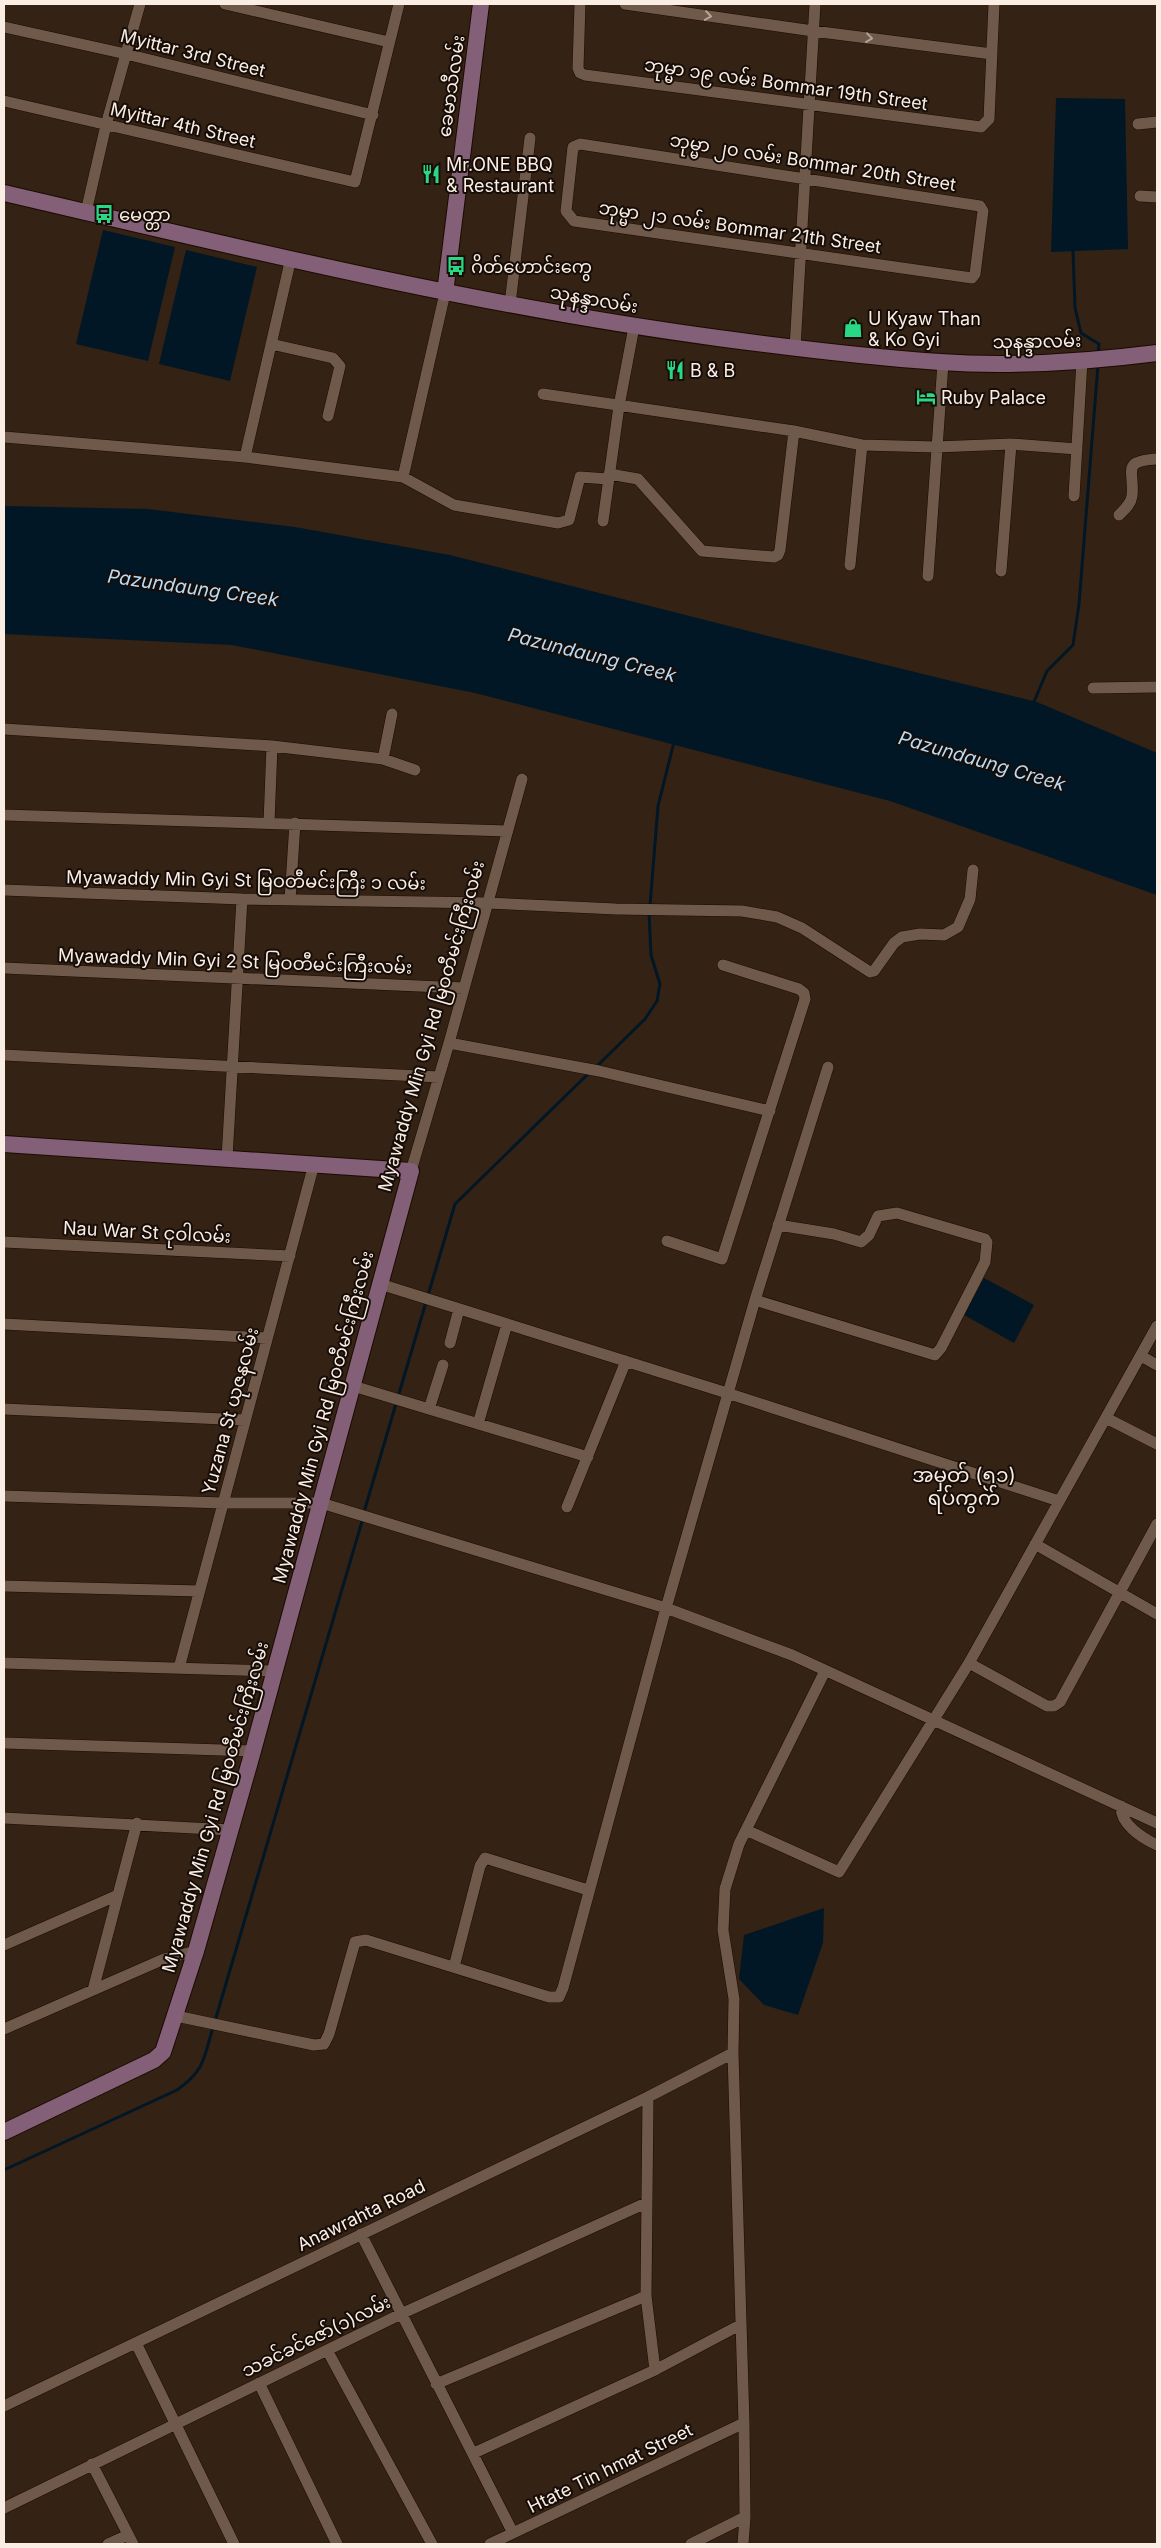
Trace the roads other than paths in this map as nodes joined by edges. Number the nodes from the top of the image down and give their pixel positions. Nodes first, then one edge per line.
1 (140, 4) edge
2 (226, 4) edge
3 (399, 4) edge
4 (481, 4) edge
5 (580, 4) edge
6 (625, 4) edge
7 (815, 4) edge
8 (994, 4) edge
9 (4, 27) edge
10 (813, 32) junction
11 (389, 42) junction
12 (126, 54) junction
13 (992, 54) junction
14 (4, 101) edge
15 (810, 106) junction
16 (373, 115) junction
17 (1157, 122) edge
18 (1138, 124) dead end
19 (106, 125) junction
20 (530, 138) dead end
21 (573, 147) joint
22 (805, 180) junction
23 (4, 193) edge
24 (1140, 196) dead end
25 (1157, 197) edge
26 (86, 212) junction
27 (801, 255) junction
28 (291, 258) junction
29 (975, 274) joint
30 (445, 293) junction
31 (510, 304) junction
32 (634, 327) junction
33 (271, 344) junction
34 (795, 348) junction
35 (1157, 353) edge
36 (1082, 361) junction
37 (943, 362) junction
38 (543, 394) dead end
39 (619, 406) junction
40 (328, 416) dead end
41 (794, 431) junction
42 (4, 437) edge
43 (1011, 444) junction
44 (862, 445) junction
45 (936, 447) junction
46 (1077, 449) junction
47 (245, 457) junction
48 (1157, 459) edge
49 (403, 476) junction
50 (609, 476) junction
51 (1074, 496) dead end
52 (1119, 515) dead end
53 (603, 521) dead end
54 (850, 565) dead end
55 (1000, 571) dead end
56 (928, 576) dead end
57 (1157, 687) edge
58 (1094, 688) dead end
59 (392, 714) dead end
60 (4, 729) edge
61 (4, 742) edge
62 (272, 746) junction
63 (383, 759) junction
64 (415, 770) dead end
65 (522, 779) dead end
66 (4, 814) edge
67 (269, 823) junction
68 (295, 823) junction
69 (507, 831) junction
70 (973, 870) dead end
71 (4, 890) edge
72 (242, 899) junction
73 (290, 900) junction
74 (487, 903) junction
75 (723, 965) dead end
76 (4, 968) edge
77 (238, 979) junction
78 (464, 988) junction
79 (449, 1043) junction
80 (4, 1055) edge
81 (233, 1067) junction
82 (828, 1067) dead end
83 (439, 1077) junction
84 (770, 1112) junction
85 (4, 1144) edge
86 (228, 1158) junction
87 (307, 1163) junction
88 (410, 1171) junction
89 (778, 1226) junction
90 (667, 1241) dead end
91 (4, 1242) edge
92 (290, 1256) junction
93 (380, 1284) junction
94 (755, 1300) junction
95 (459, 1309) junction
96 (4, 1324) edge
97 (507, 1324) junction
98 (1157, 1326) edge
99 (267, 1338) junction
100 (450, 1342) dead end
101 (1141, 1356) junction
102 (626, 1362) junction
103 (444, 1365) dead end
104 (1157, 1365) edge
105 (353, 1386) junction
106 (727, 1393) junction
107 (4, 1409) edge
108 (429, 1409) junction
109 (1106, 1418) junction
110 (245, 1420) junction
111 (478, 1424) junction
112 (1157, 1444) edge
113 (588, 1457) junction
114 (4, 1496) edge
115 (1060, 1501) junction
116 (223, 1503) junction
117 (321, 1503) junction
118 (568, 1507) dead end
119 (1157, 1524) edge
120 (1036, 1544) junction
121 (4, 1586) edge
122 (199, 1591) junction
123 (1119, 1592) junction
124 (666, 1608) junction
125 (1157, 1614) edge
126 (4, 1663) edge
127 (969, 1663) junction
128 (178, 1668) junction
129 (275, 1671) junction
130 (825, 1671) junction
131 (934, 1720) junction
132 (4, 1743) edge
133 (253, 1751) junction
134 (1121, 1806) junction
135 (4, 1818) edge
136 (136, 1823) junction
137 (1157, 1823) edge
138 (230, 1830) junction
139 (746, 1830) junction
140 (1157, 1845) edge
141 (588, 1890) junction
142 (118, 1895) junction
143 (4, 1945) edge
144 (196, 1951) junction
145 (454, 1967) junction
146 (93, 1990) junction
147 (176, 2016) junction
148 (4, 2029) edge
149 (733, 2053) junction
150 (648, 2097) junction
151 (4, 2132) edge
152 (646, 2203) junction
153 (361, 2234) junction
154 (646, 2296) junction
155 (403, 2313) junction
156 (740, 2325) junction
157 (136, 2343) junction
158 (327, 2350) junction
159 (655, 2370) junction
160 (259, 2383) junction
161 (436, 2384) junction
162 (4, 2406) edge
163 (173, 2423) junction
164 (744, 2423) junction
165 (474, 2453) junction
166 (92, 2464) junction
167 (4, 2508) edge
168 (745, 2517) junction
169 (513, 2533) junction
170 (130, 2540) edge
171 (108, 2544) edge
172 (234, 2544) edge
173 (337, 2544) edge
174 (432, 2544) edge
175 (490, 2544) edge
176 (691, 2544) edge
177 (743, 2544) edge

1 - 12 street
2 - 11 street
3 - 11 street
4 - 30 main road, ခေမာသီလမ်း
5 - 15 street, ဘုမ္မာ ၁၉ လမ်း Bommar 19th Street
6 -> 10 street
7 - 10 street
8 - 13 street
9 - 12 street, Myittar 3rd Street
10 -> 13 street
10 - 15 street
11 - 16 street
12 - 16 street, Myittar 3rd Street
12 - 19 street
13 - 15 street, ဘုမ္မာ ၁၉ လမ်း Bommar 19th Street
14 - 19 street, Myittar 4th Street
15 - 22 street
16 - 19 street, Myittar 4th Street
17 - 18 street
19 - 26 street
20 - 31 street
21 - 22 street, ဘုမ္မာ ၂၀ လမ်း Bommar 20th Street
21 - 27 street, ဘုမ္မာ ၂၁ လမ်း Bommar 21th Street
22 - 27 street
22 - 29 street, ဘုမ္မာ ၂၀ လမ်း Bommar 20th Street
23 - 26 main road, သုနန္ဒာလမ်း
24 - 25 street
26 - 28 main road, သုနန္ဒာလမ်း
27 - 29 street, ဘုမ္မာ ၂၁ လမ်း Bommar 21th Street
27 - 34 street
28 - 30 main road, သုနန္ဒာလမ်း
28 - 33 street
30 - 31 main road, သုနန္ဒာလမ်း
30 - 49 street
31 - 32 main road, သုနန္ဒာလမ်း
32 - 34 main road, သုနန္ဒာလမ်း
32 - 39 street
33 - 40 street
33 - 47 street
34 - 37 main road, သုနန္ဒာလမ်း
35 - 36 main road, သုနန္ဒာလမ်း
36 - 37 main road, သုနန္ဒာလမ်း
36 - 46 street
37 - 45 street
38 - 39 street
39 - 41 street
39 - 50 street
41 - 44 street
41 - 50 street
42 - 47 street
43 - 45 street
43 - 46 street
43 - 55 street
44 - 45 street
44 - 54 street
45 - 56 street
46 - 51 street
47 - 49 street
48 - 52 street
49 - 50 street
50 - 53 street
57 - 58 street
59 - 63 street
60 - 61 street
60 - 62 street
62 - 63 street
62 - 67 street
63 - 64 street
65 - 69 street, Myawaddy Min Gyi Rd မြဝတီမင်းကြီးလမ်း
66 - 67 street
67 - 68 street
68 - 69 street
68 - 73 street
69 - 74 street, Myawaddy Min Gyi Rd မြဝတီမင်းကြီးလမ်း
70 - 74 street, Myawaddy Min Gyi St မြဝတီမင်းကြီး ၁ လမ်း
71 - 72 street, Myawaddy Min Gyi St မြဝတီမင်းကြီး ၁ လမ်း
72 - 73 street, Myawaddy Min Gyi St မြဝတီမင်းကြီး ၁ လမ်း
72 - 77 street
73 - 74 street, Myawaddy Min Gyi St မြဝတီမင်းကြီး ၁ လမ်း
74 - 78 street, Myawaddy Min Gyi Rd မြဝတီမင်းကြီးလမ်း
75 - 84 street
76 - 77 street, Myawaddy Min Gyi 2 St မြဝတီမင်းကြီးလမ်း
77 - 78 street, Myawaddy Min Gyi 2 St မြဝတီမင်းကြီးလမ်း
77 - 81 street
78 - 79 street, Myawaddy Min Gyi Rd မြဝတီမင်းကြီးလမ်း
79 - 83 street, Myawaddy Min Gyi Rd မြဝတီမင်းကြီးလမ်း
79 - 84 street
80 - 81 street
81 - 83 street
81 - 86 street
82 - 89 street
83 - 88 street, Myawaddy Min Gyi Rd မြဝတီမင်းကြီးလမ်း
84 - 90 street
85 - 86 main road
86 - 87 main road
87 - 88 main road
87 - 92 street, Yuzana St ယုဇနလမ်း
88 - 93 main road, Myawaddy Min Gyi Rd မြဝတီမင်းကြီးလမ်း
89 - 94 street
89 - 94 street
91 - 92 street, Nau War St ငုဝါလမ်း
92 - 99 street, Yuzana St ယုဇနလမ်း
93 - 95 street
93 - 105 main road, Myawaddy Min Gyi Rd မြဝတီမင်းကြီးလမ်း
94 - 106 street
95 - 97 street
95 - 100 street
96 - 99 street
97 - 102 street
97 - 111 street
98 - 101 street
99 - 110 street, Yuzana St ယုဇနလမ်း
101 - 104 street
101 - 109 street
102 - 106 street
102 - 113 street
103 - 108 street
105 - 108 street
105 - 117 main road, Myawaddy Min Gyi Rd မြဝတီမင်းကြီးလမ်း
106 - 115 street
106 - 124 street
107 - 110 street
108 - 111 street
109 - 112 street
109 - 115 street
110 - 116 street, Yuzana St ယုဇနလမ်း
111 - 113 street
113 - 118 street
114 - 116 street
115 - 120 street
116 - 117 street
116 - 122 street, Yuzana St ယုဇနလမ်း
117 - 124 street
117 - 129 main road, Myawaddy Min Gyi Rd မြဝတီမင်းကြီးလမ်း
119 - 123 street
120 - 123 street
120 - 127 street
121 - 122 street
122 - 128 street, Yuzana St ယုဇနလမ်း
123 - 125 street
123 - 127 street
124 - 130 street
124 - 141 street
126 - 128 street
127 - 131 street
128 - 129 street
129 - 133 main road, Myawaddy Min Gyi Rd မြဝတီမင်းကြီးလမ်း
130 - 131 street
130 - 139 street
131 - 134 street
131 - 139 street
132 - 133 street
133 - 138 main road, Myawaddy Min Gyi Rd မြဝတီမင်းကြီးလမ်း
134 - 137 street
134 - 140 street
135 - 136 street
136 - 138 street
136 - 142 street
138 - 144 main road, Myawaddy Min Gyi Rd မြဝတီမင်းကြီးလမ်း
139 - 149 street
141 - 145 street
141 - 145 street
142 - 143 street
142 - 146 street
144 - 146 street
144 - 147 main road, Myawaddy Min Gyi Rd မြဝတီမင်းကြီးလမ်း
145 - 147 street
146 - 148 street
147 - 151 main road, Myawaddy Min Gyi Rd မြဝတီမင်းကြီးလမ်း
149 - 150 street, Anawrahta Road
149 - 156 street
150 - 152 street
150 - 153 street, Anawrahta Road
152 - 154 street
152 - 155 street, သခင်ခင်ဇော်(၁)လမ်း
153 - 155 street
153 - 157 street, Anawrahta Road
154 - 159 street
154 - 161 street
155 - 158 street, သခင်ခင်ဇော်(၁)လမ်း
155 - 161 street
156 - 159 street
156 - 164 street
157 - 162 street, Anawrahta Road
157 - 163 street
158 - 160 street, သခင်ခင်ဇော်(၁)လမ်း
158 - 174 street
159 - 165 street
160 - 163 street, သခင်ခင်ဇော်(၁)လမ်း
160 - 173 street
161 - 165 street
163 - 166 street, သခင်ခင်ဇော်(၁)လမ်း
163 - 172 street
164 - 168 street
164 - 169 street, Htate Tin hmat Street
165 - 169 street
166 - 167 street, သခင်ခင်ဇော်(၁)လမ်း
166 - 170 street
168 - 176 street
168 - 177 street
169 - 175 street, Htate Tin hmat Street
170 - 171 street

